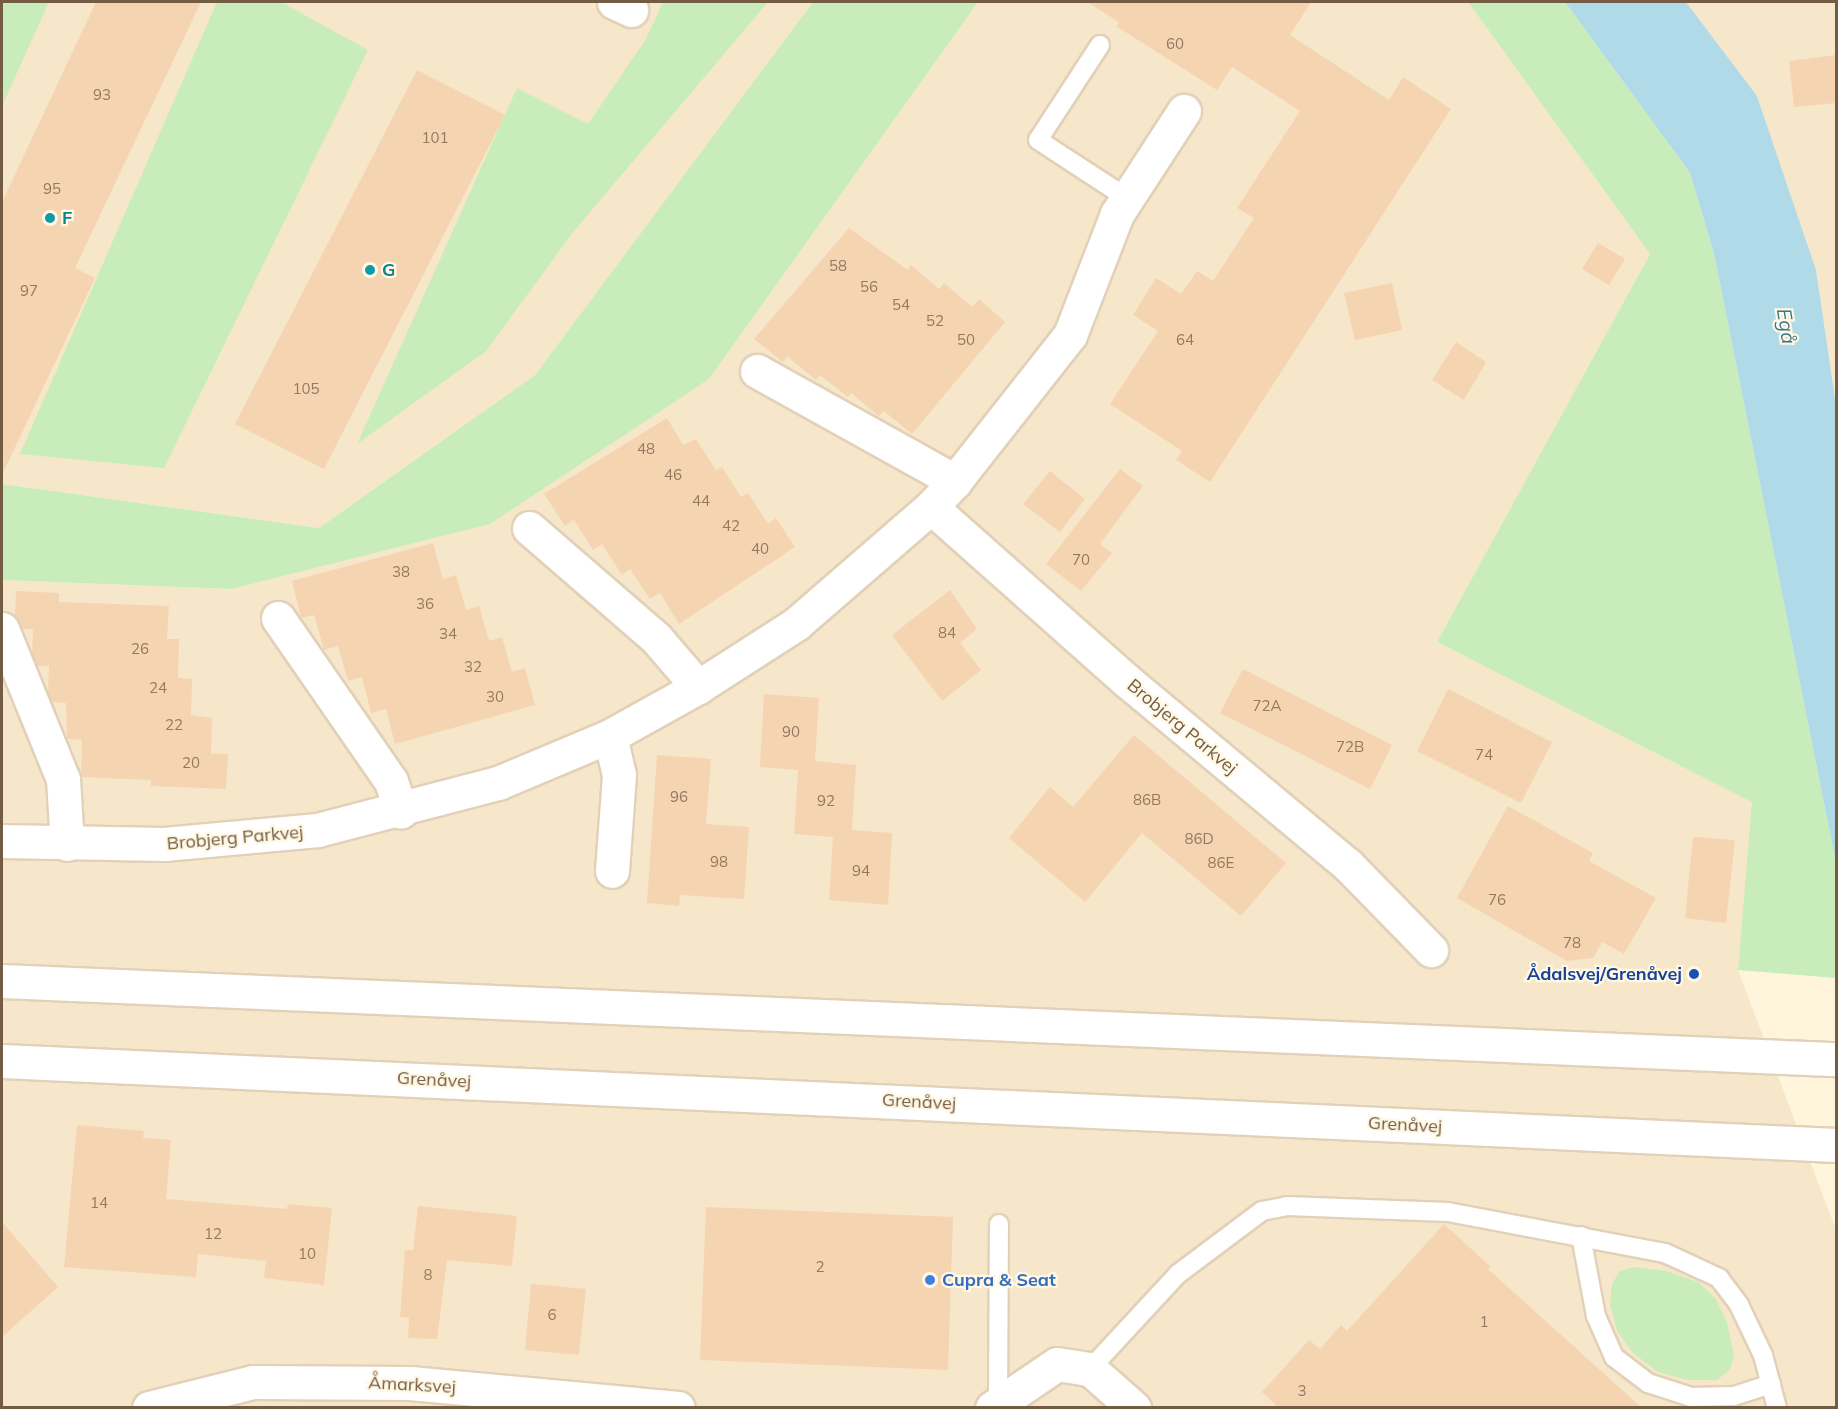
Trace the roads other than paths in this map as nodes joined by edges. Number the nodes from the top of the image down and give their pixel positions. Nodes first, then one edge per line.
1 (1100, 45) dead end
2 (1184, 111) dead end
3 (1127, 198) junction
4 (757, 371) dead end
5 (955, 481) junction
6 (931, 507) junction
7 (529, 528) dead end
8 (278, 618) dead end
9 (2, 629) edge
10 (698, 687) junction
11 (610, 736) junction
12 (401, 811) junction
13 (2, 841) edge
14 (67, 844) junction
15 (612, 872) dead end
16 (1431, 950) dead end
17 (2, 981) edge
18 (1836, 1059) edge
19 (2, 1061) edge
20 (1836, 1145) edge
21 (999, 1224) dead end
22 (1581, 1236) junction
23 (1090, 1368) junction
24 (1771, 1384) junction
25 (995, 1406) edge
26 (149, 1407) edge
27 (678, 1407) edge
28 (1134, 1407) edge
29 (1777, 1407) edge

1 - 3 lane
2 - 3 street, Brobjerg Parkvej
3 - 5 street, Brobjerg Parkvej
4 - 5 street
5 - 6 street, Brobjerg Parkvej
6 - 10 street, Brobjerg Parkvej
6 - 16 street, Brobjerg Parkvej
7 - 10 street
8 - 12 street
9 - 14 street
10 - 11 street, Brobjerg Parkvej
11 - 12 street, Brobjerg Parkvej
11 - 15 street
12 - 14 street, Brobjerg Parkvej
13 - 14 street, Brobjerg Parkvej
17 - 18 street
19 - 20 street, Grenåvej
21 - 25 lane
22 - 23 lane
22 - 24 lane
22 - 24 lane
23 - 25 street
23 - 28 street
24 - 29 lane
26 - 27 street, Åmarksvej

